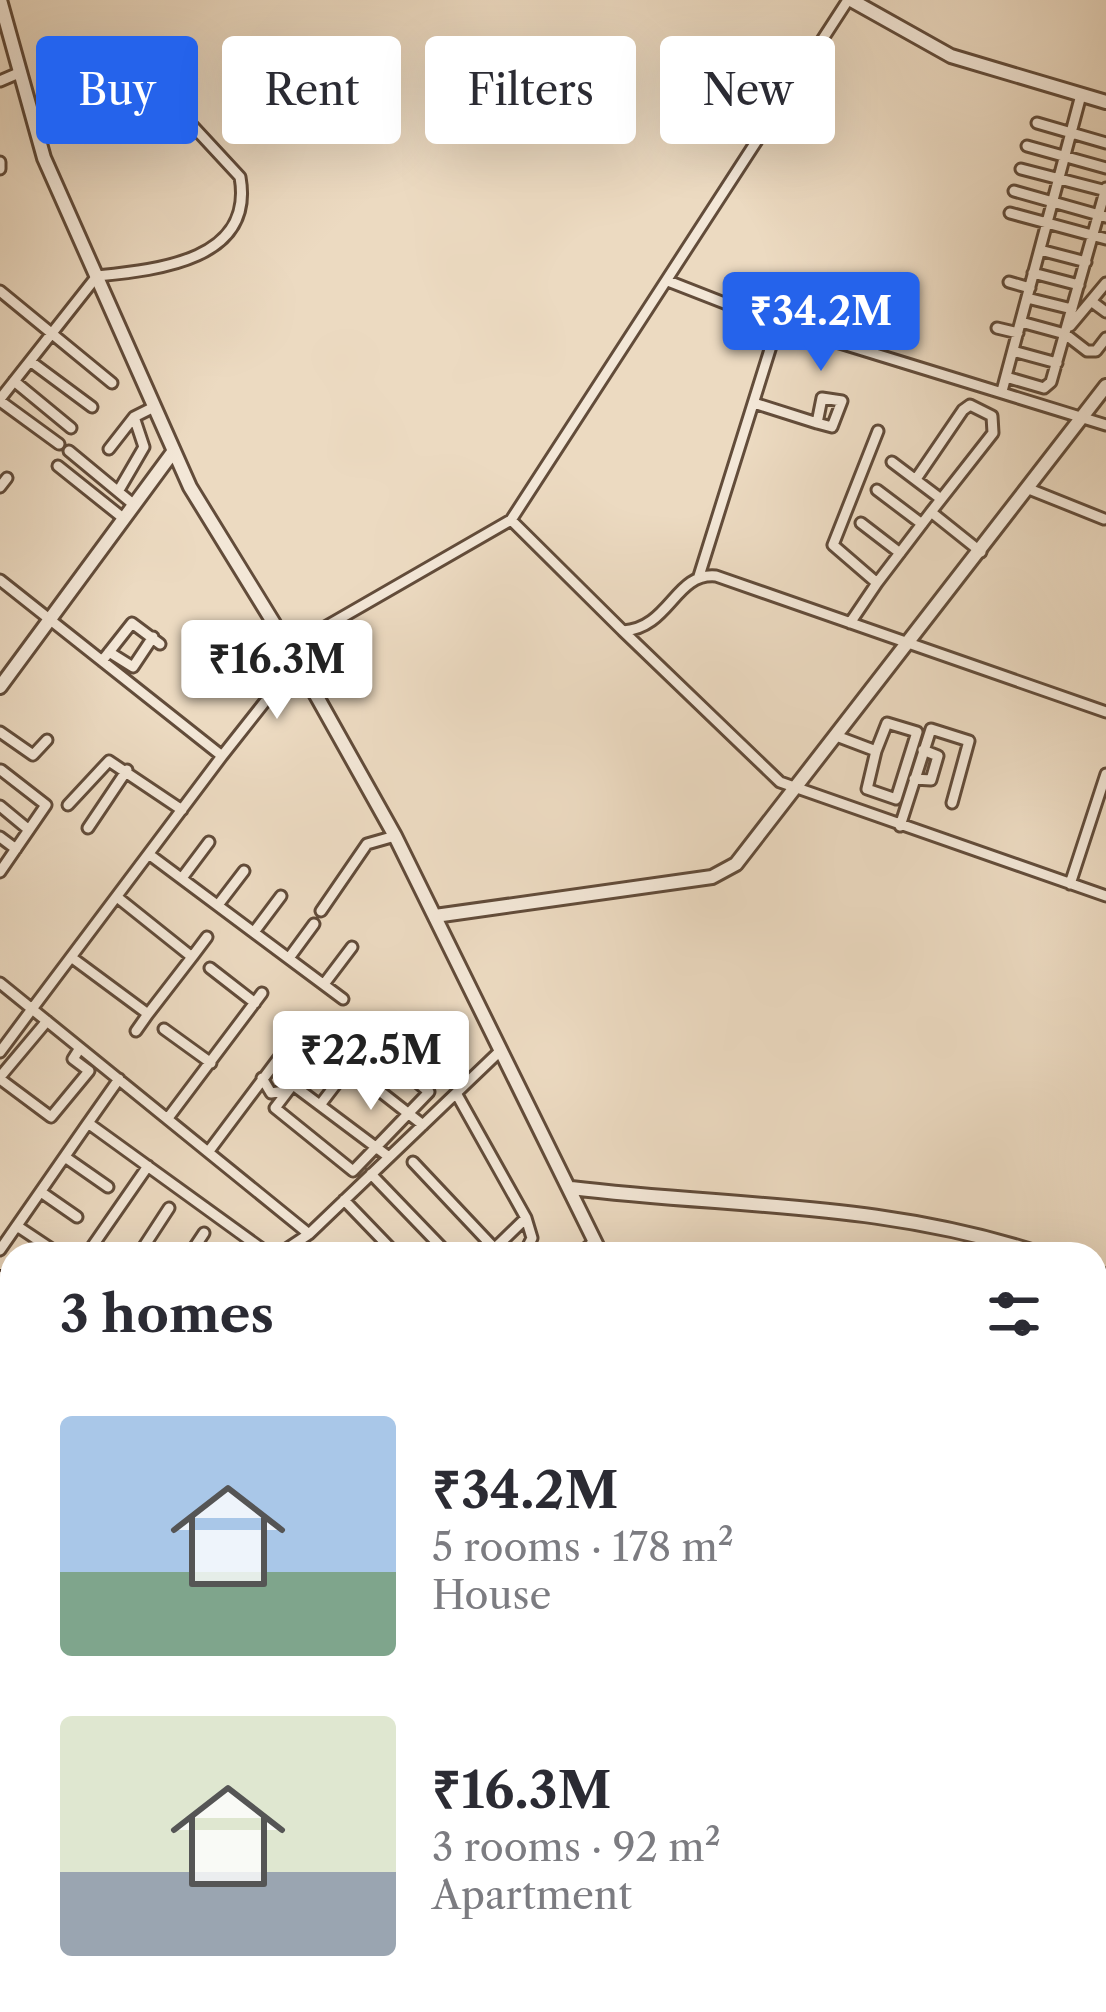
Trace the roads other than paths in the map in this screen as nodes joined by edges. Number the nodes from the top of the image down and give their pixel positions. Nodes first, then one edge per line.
1 (0, 0) edge
2 (850, 0) edge
3 (21, 72) junction
4 (0, 81) edge
5 (1081, 95) junction
6 (1106, 102) edge
7 (1037, 123) dead end
8 (198, 131) edge
9 (1071, 133) junction
10 (1106, 143) edge
11 (1027, 146) dead end
12 (1064, 156) junction
13 (1106, 168) edge
14 (1021, 169) dead end
15 (1059, 178) junction
16 (1106, 190) edge
17 (1014, 191) dead end
18 (1053, 202) junction
19 (1010, 213) dead end
20 (1102, 216) edge
21 (1047, 223) junction
22 (1093, 236) junction
23 (1106, 239) edge
24 (1040, 250) junction
25 (1086, 262) junction
26 (1034, 273) junction
27 (97, 276) junction
28 (668, 281) junction
29 (1009, 282) dead end
30 (1106, 283) edge
31 (1079, 285) junction
32 (0, 291) edge
33 (1028, 293) junction
34 (1091, 301) junction
35 (1072, 309) junction
36 (1106, 312) edge
37 (778, 324) junction
38 (997, 328) dead end
39 (1019, 328) junction
40 (1066, 332) junction
41 (51, 333) junction
42 (1106, 338) edge
43 (1013, 351) junction
44 (30, 361) junction
45 (1057, 363) junction
46 (1006, 377) junction
47 (14, 381) junction
48 (112, 383) dead end
49 (1106, 386) edge
50 (1002, 391) junction
51 (0, 400) edge
52 (754, 403) junction
53 (92, 407) dead end
54 (152, 408) junction
55 (134, 417) junction
56 (1082, 418) junction
57 (817, 423) dead end
58 (1106, 425) edge
59 (71, 428) dead end
60 (878, 431) dead end
61 (58, 444) dead end
62 (110, 449) dead end
63 (69, 451) dead end
64 (172, 452) junction
65 (892, 462) dead end
66 (58, 466) dead end
67 (916, 479) junction
68 (1029, 489) junction
69 (119, 490) junction
70 (877, 490) dead end
71 (941, 499) junction
72 (133, 504) junction
73 (931, 512) junction
74 (123, 518) junction
75 (1103, 519) edge
76 (511, 520) junction
77 (861, 523) dead end
78 (922, 524) junction
79 (981, 552) junction
80 (900, 554) junction
81 (699, 576) junction
82 (0, 580) edge
83 (877, 583) junction
84 (48, 618) junction
85 (850, 623) junction
86 (623, 631) junction
87 (909, 646) junction
88 (292, 655) junction
89 (105, 657) junction
90 (0, 687) edge
91 (1106, 712) edge
92 (0, 732) edge
93 (839, 737) junction
94 (47, 740) dead end
95 (876, 751) junction
96 (222, 756) junction
97 (0, 770) edge
98 (128, 770) junction
99 (1106, 774) edge
100 (796, 790) junction
101 (952, 803) dead end
102 (68, 805) dead end
103 (0, 806) edge
104 (182, 810) junction
105 (900, 826) junction
106 (88, 827) dead end
107 (29, 830) junction
108 (395, 836) junction
109 (0, 837) edge
110 (208, 842) dead end
111 (16, 850) junction
112 (150, 855) junction
113 (244, 871) dead end
114 (0, 872) edge
115 (182, 878) junction
116 (1070, 884) junction
117 (281, 896) dead end
118 (1106, 896) edge
119 (117, 897) junction
120 (218, 905) junction
121 (320, 911) dead end
122 (435, 916) junction
123 (314, 925) dead end
124 (254, 932) junction
125 (207, 937) dead end
126 (352, 947) dead end
127 (70, 957) junction
128 (192, 958) junction
129 (289, 958) junction
130 (210, 968) dead end
131 (0, 983) edge
132 (324, 984) junction
133 (262, 993) dead end
134 (343, 999) dead end
135 (255, 1004) junction
136 (32, 1009) junction
137 (148, 1014) junction
138 (308, 1019) dead end
139 (47, 1021) junction
140 (164, 1029) dead end
141 (136, 1031) dead end
142 (80, 1048) junction
143 (500, 1051) junction
144 (0, 1052) edge
145 (319, 1052) junction
146 (211, 1063) junction
147 (275, 1065) junction
148 (345, 1072) junction
149 (0, 1078) edge
150 (262, 1078) junction
151 (119, 1079) junction
152 (293, 1085) junction
153 (456, 1093) junction
154 (320, 1105) junction
155 (408, 1113) junction
156 (168, 1118) junction
157 (88, 1124) junction
158 (423, 1125) junction
159 (373, 1146) junction
160 (209, 1151) junction
161 (65, 1157) junction
162 (389, 1157) junction
163 (412, 1162) dead end
164 (148, 1166) junction
165 (371, 1174) junction
166 (108, 1186) dead end
167 (572, 1188) junction
168 (40, 1192) junction
169 (344, 1200) junction
170 (170, 1208) dead end
171 (77, 1217) dead end
172 (526, 1218) junction
173 (16, 1226) junction
174 (204, 1232) dead end
175 (309, 1234) junction
176 (5, 1242) edge
177 (41, 1242) edge
178 (95, 1242) edge
179 (147, 1242) edge
180 (198, 1242) edge
181 (252, 1242) edge
182 (297, 1242) edge
183 (384, 1242) edge
184 (436, 1242) edge
185 (483, 1242) edge
186 (501, 1242) edge
187 (530, 1242) edge
188 (595, 1242) edge
189 (988, 1242) edge

1 - 3 street
2 - 5 street
2 - 28 street
3 - 4 street
3 - 27 street
5 - 6 street
5 - 9 street
7 - 9 street
8 - 27 street
9 - 10 street
9 - 12 street
11 - 12 street
12 - 13 street
12 - 15 street
14 - 15 street
15 - 16 street
15 - 18 street
16 - 20 street
17 - 18 street
18 - 20 street
18 - 21 street
19 - 21 street
20 - 22 street
21 - 22 street
21 - 24 street
22 - 23 street
22 - 25 street
24 - 25 street
24 - 26 street
25 - 31 street
26 - 31 street
26 - 33 street
27 - 41 street
27 - 54 street
28 - 37 street
28 - 76 street
29 - 33 street
30 - 34 street
31 - 35 street
32 - 41 street
33 - 35 street
33 - 39 street
34 - 36 street
34 - 40 street
35 - 40 street
37 - 50 street
37 - 52 street
38 - 39 street
39 - 40 street
39 - 43 street
40 - 42 street
40 - 45 street
41 - 44 street
41 - 48 street
43 - 45 street
43 - 46 street
44 - 47 street
44 - 53 street
45 - 46 street
46 - 50 street
47 - 51 street
47 - 59 street
49 - 56 street
50 - 56 street
51 - 61 street
52 - 57 street
52 - 81 street
54 - 55 street
54 - 64 street
55 - 62 street
55 - 69 street
56 - 58 street
56 - 68 street
60 - 83 street
63 - 69 street
64 - 72 street
64 - 88 street
65 - 67 street
66 - 74 street
67 - 71 street
67 - 71 street
68 - 75 street
68 - 79 street
69 - 72 street
70 - 78 street
71 - 73 street
72 - 74 street
73 - 78 street
73 - 79 street
74 - 84 street
76 - 86 street
76 - 88 street
77 - 80 street
78 - 80 street
79 - 87 street
80 - 83 street
81 - 85 street
81 - 86 street
82 - 84 street
83 - 85 street
84 - 89 street
84 - 90 street
85 - 87 street
86 - 100 street
87 - 91 street
87 - 93 street
88 - 96 street
88 - 108 street
89 - 89 street
89 - 96 street
92 - 94 street
93 - 95 street
93 - 100 street
95 - 95 street
96 - 104 street
97 - 107 street
98 - 102 street
98 - 104 street
98 - 106 street
99 - 116 street
100 - 105 street
100 - 122 street
101 - 105 street
103 - 107 street
104 - 112 street
105 - 116 street
107 - 111 street
108 - 121 street
108 - 122 street
109 - 111 street
110 - 115 street
111 - 114 street
112 - 115 street
112 - 119 street
113 - 120 street
115 - 120 street
116 - 118 street
117 - 124 street
119 - 127 street
119 - 128 street
120 - 124 street
122 - 143 street
123 - 129 street
124 - 129 street
125 - 128 street
126 - 132 street
127 - 136 street
127 - 137 street
128 - 137 street
129 - 132 street
130 - 135 street
131 - 136 street
132 - 134 street
133 - 135 street
135 - 146 street
136 - 139 street
136 - 144 street
137 - 141 street
138 - 147 street
139 - 142 street
139 - 149 street
140 - 146 street
142 - 149 street
142 - 151 street
143 - 153 street
143 - 167 street
145 - 148 street
145 - 152 street
145 - 155 street
146 - 156 street
147 - 150 street
147 - 150 street
148 - 154 street
148 - 155 street
150 - 160 street
151 - 156 street
151 - 157 street
152 - 154 street
152 - 159 street
153 - 158 street
153 - 172 street
154 - 159 street
155 - 158 street
155 - 159 street
156 - 160 street
157 - 161 street
157 - 164 street
158 - 162 street
159 - 162 street
160 - 175 street
161 - 166 street
161 - 168 street
162 - 165 street
163 - 185 street
164 - 178 street
164 - 181 street
165 - 169 street
165 - 184 street
167 - 188 street
167 - 189 street
168 - 171 street
168 - 173 street
169 - 175 street
169 - 183 street
170 - 179 street
172 - 186 street
172 - 187 street
173 - 176 street
173 - 177 street
174 - 180 street
175 - 182 street

